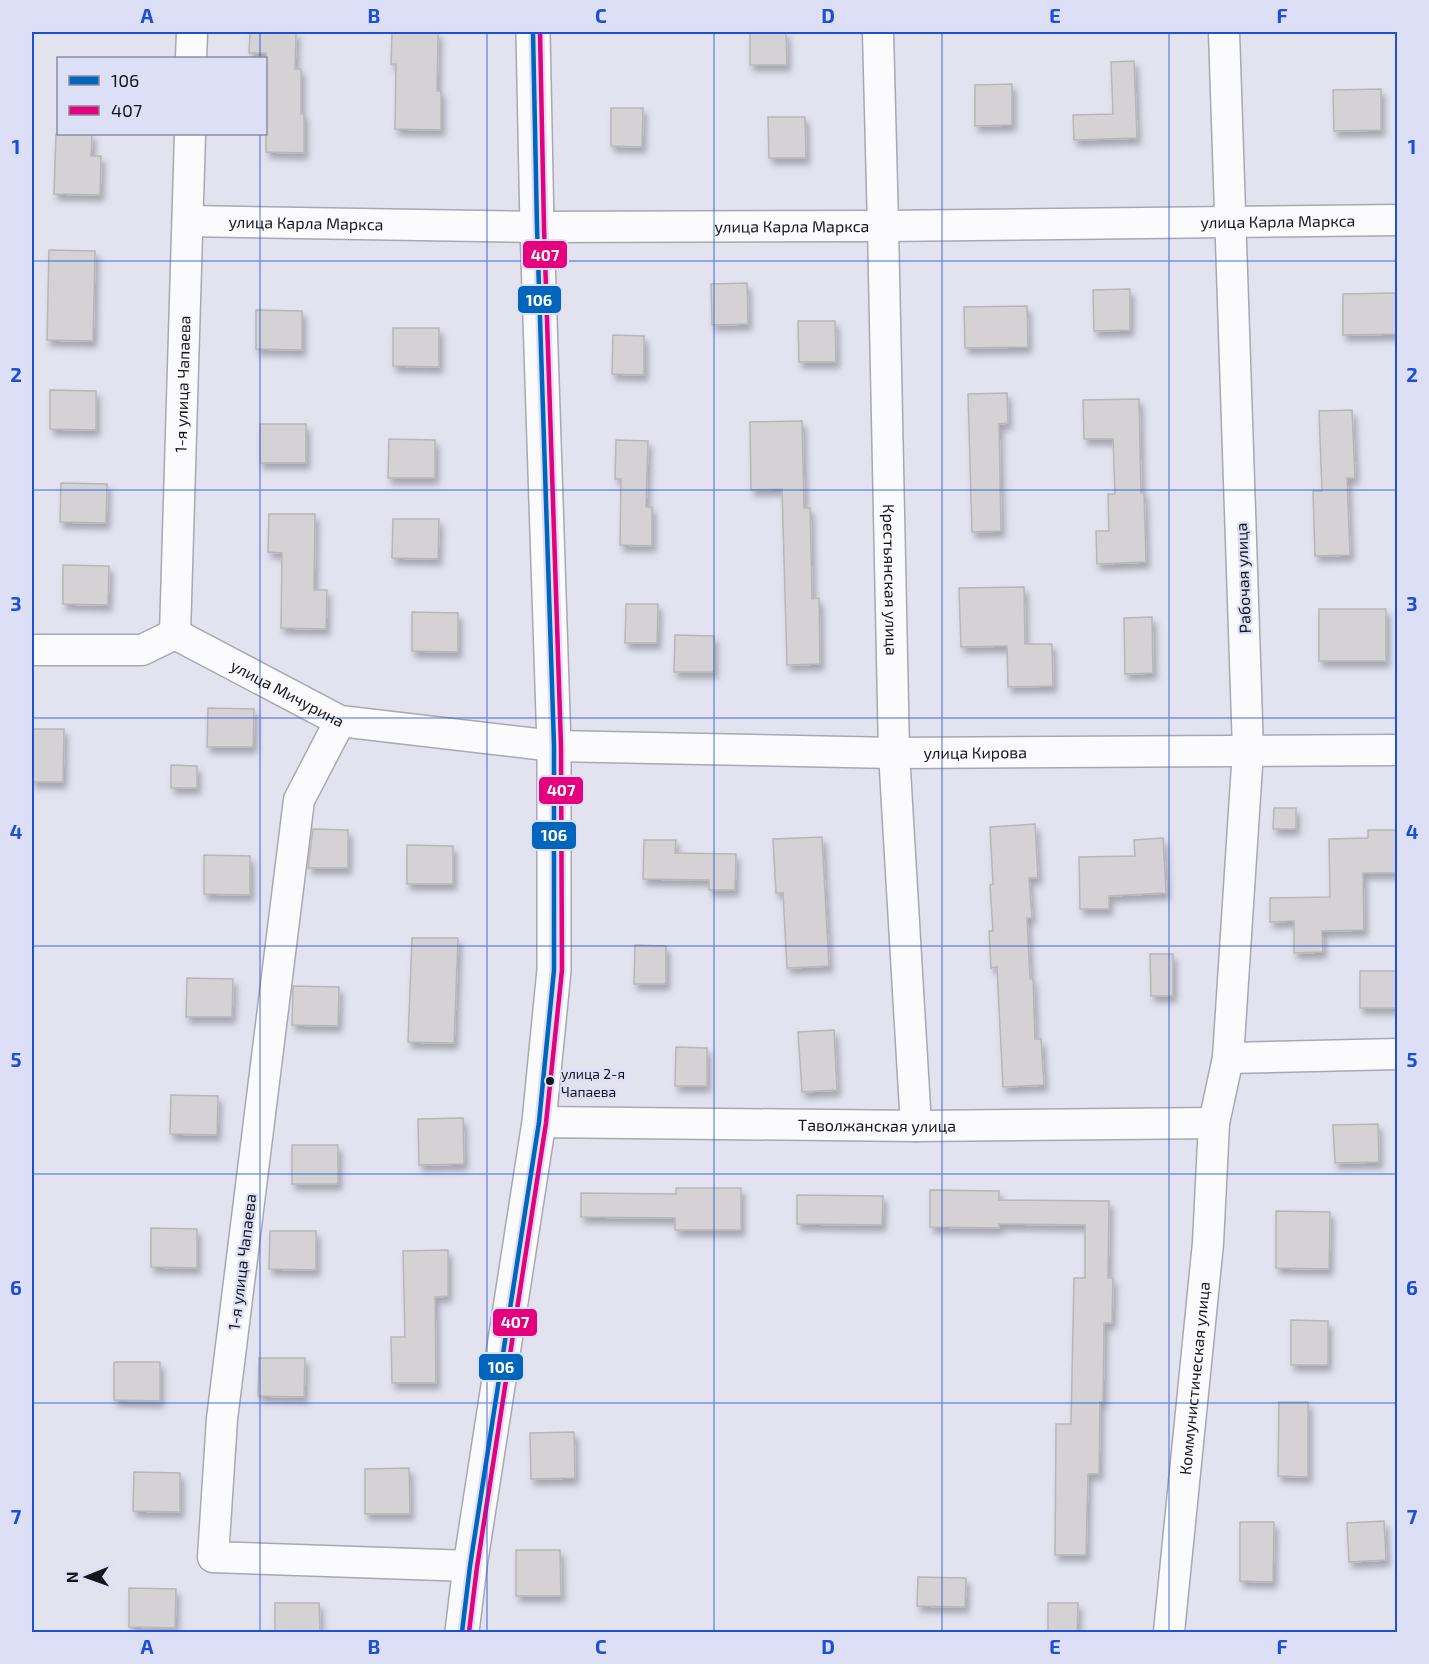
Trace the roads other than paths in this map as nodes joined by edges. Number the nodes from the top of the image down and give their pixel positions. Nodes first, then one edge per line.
1 (192, 32) edge
2 (533, 32) edge
3 (878, 32) edge
4 (1224, 32) edge
5 (191, 57) edge
6 (190, 135) edge
7 (1398, 220) edge
8 (188, 221) junction
9 (1231, 223) junction
10 (884, 226) junction
11 (537, 227) junction
12 (175, 634) junction
13 (32, 650) edge
14 (340, 721) junction
15 (554, 746) junction
16 (1248, 750) junction
17 (1398, 750) edge
18 (894, 753) junction
19 (1398, 1054) edge
20 (1228, 1058) junction
21 (539, 1122) junction
22 (1214, 1123) junction
23 (916, 1126) junction
24 (470, 1566) junction
25 (462, 1632) edge
26 (1169, 1632) edge

1 - 5 street
2 - 11 main road
3 - 10 street, Крестьянская улица
4 - 9 street, Рабочая улица
6 - 8 street, 1-я улица Чапаева
7 - 9 street, улица Карла Маркса
8 - 11 street, улица Карла Маркса
8 - 12 street, 1-я улица Чапаева
9 - 10 street, улица Карла Маркса
9 - 16 street, Рабочая улица
10 - 11 street, улица Карла Маркса
10 - 18 street, Крестьянская улица
11 - 15 main road
12 - 13 street
12 - 14 street, улица Мичурина
14 - 15 street, улица Мичурина
14 - 24 street, 1-я улица Чапаева
15 - 18 street, улица Кирова
15 - 21 main road
16 - 17 street, улица Кирова
16 - 18 street, улица Кирова
16 - 20 street, Рабочая улица
18 - 23 street, Крестьянская улица
19 - 20 street
20 - 22 street, Рабочая улица
21 - 23 street, Таволжанская улица
21 - 24 main road
22 - 23 street, Таволжанская улица
22 - 26 street, Коммунистическая улица
24 - 25 main road

